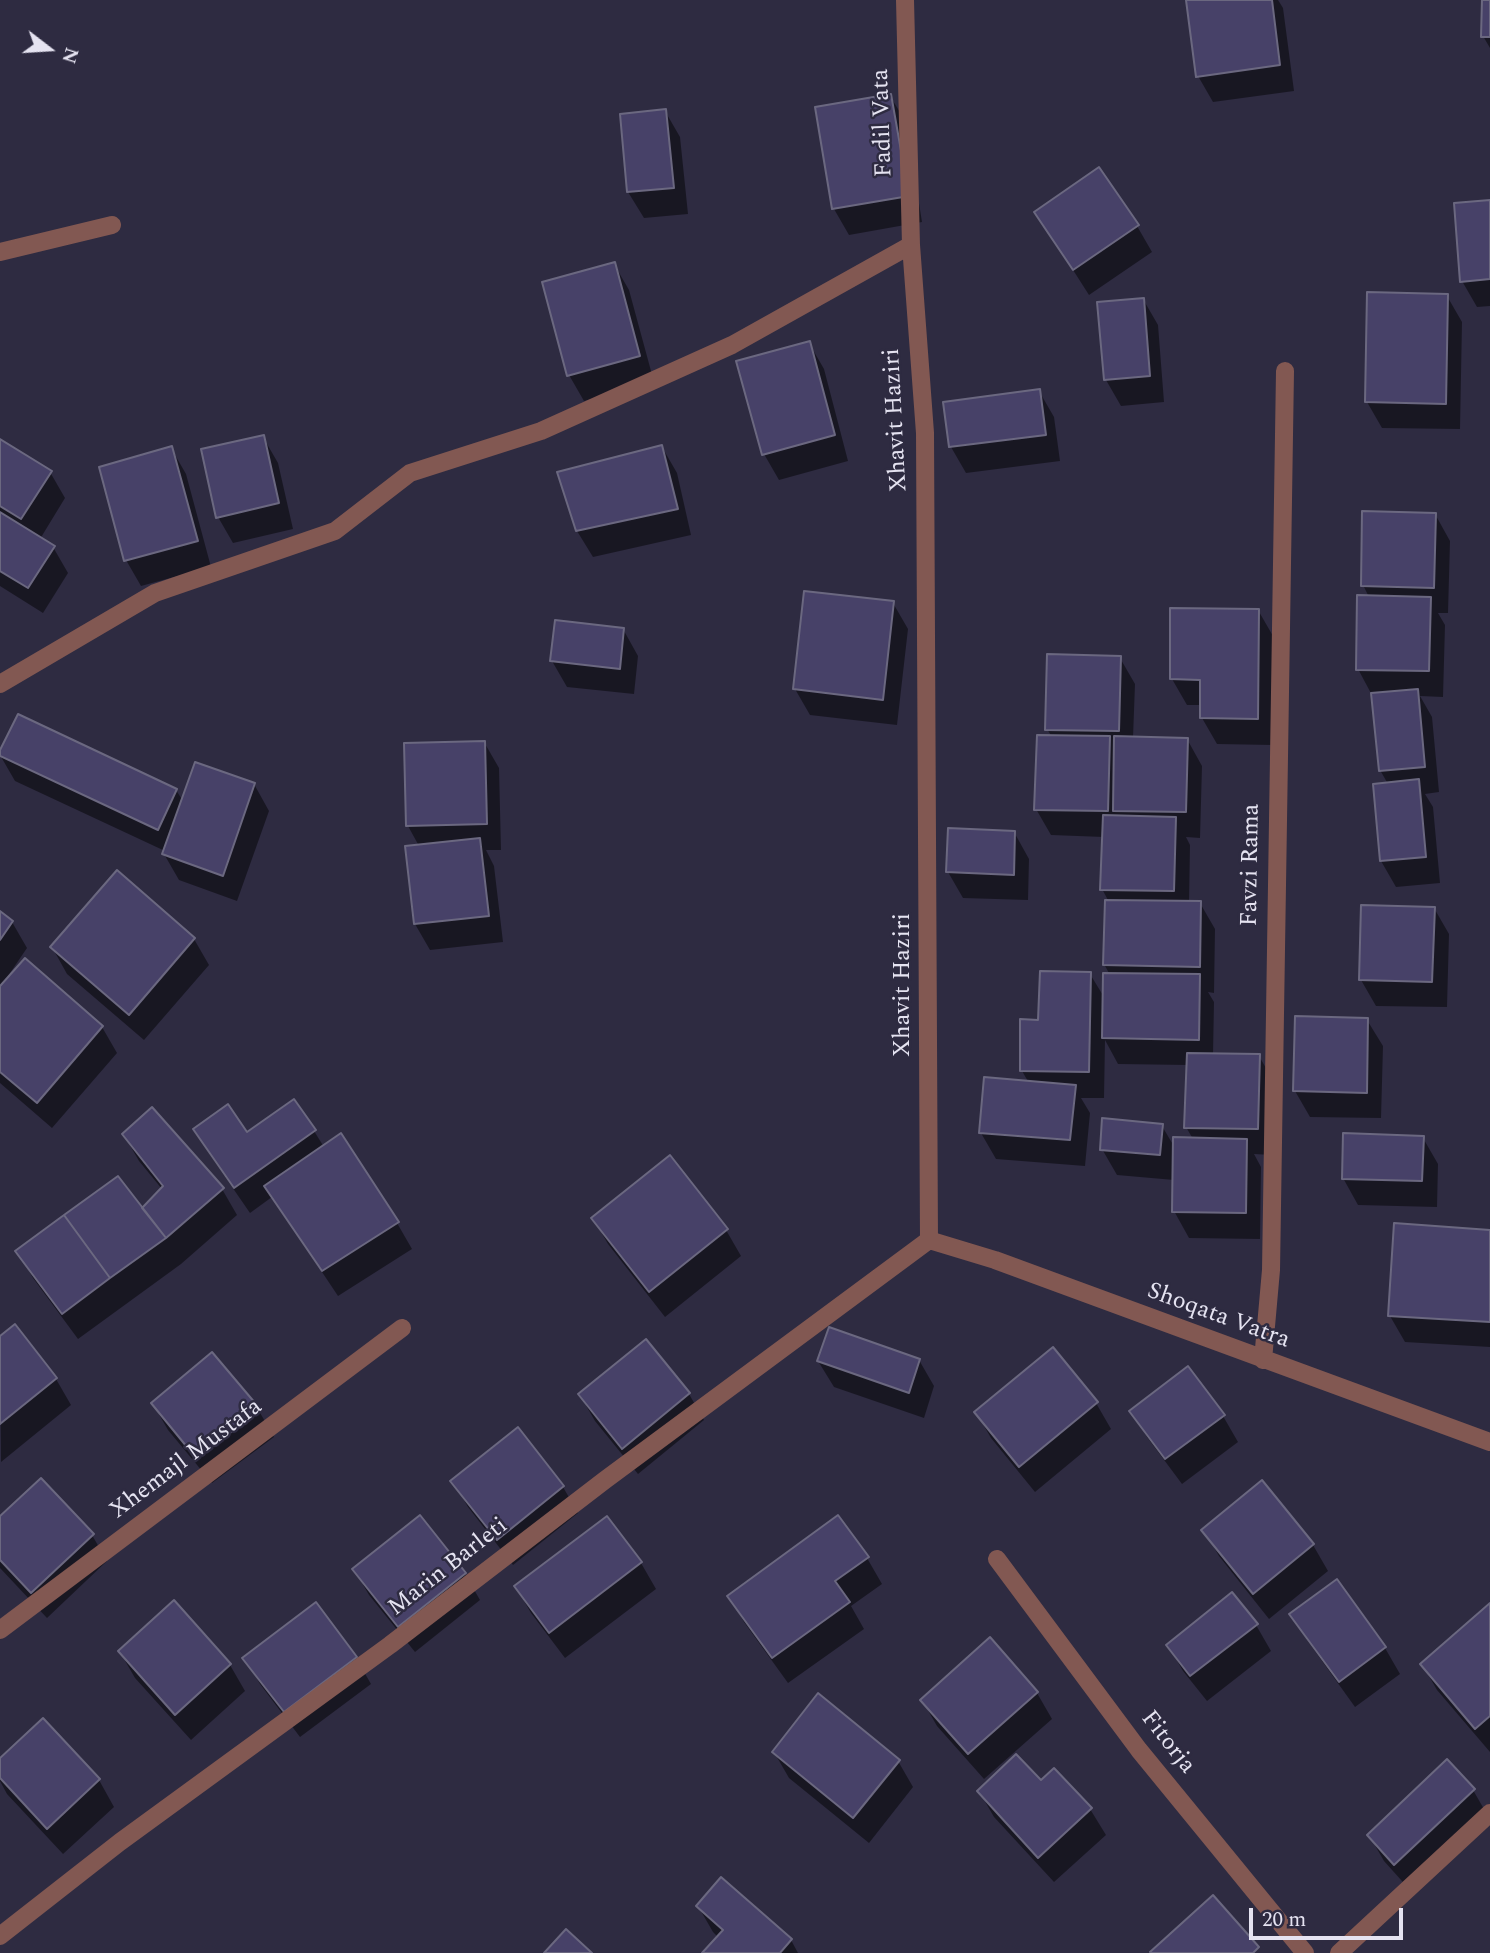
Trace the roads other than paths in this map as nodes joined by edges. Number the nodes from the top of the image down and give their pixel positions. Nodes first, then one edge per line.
1 (905, 0) edge
2 (112, 225) dead end
3 (912, 245) junction
4 (0, 252) edge
5 (1285, 371) dead end
6 (0, 684) edge
7 (929, 1240) junction
8 (402, 1328) dead end
9 (1263, 1360) junction
10 (1490, 1442) edge
11 (997, 1559) dead end
12 (0, 1630) edge
13 (1490, 1813) edge
14 (0, 1936) edge
15 (1306, 1953) edge
16 (1339, 1953) edge

1 - 3 street, Fadil Vata
2 - 4 street
3 - 6 street
3 - 7 street, Xhavit Haziri
5 - 9 street, Favzi Rama
7 - 9 street, Shoqata Vatra
7 - 14 street, Marin Barleti
8 - 12 street, Xhemajl Mustafa
9 - 10 street, Shoqata Vatra
11 - 15 street, Fitorja
13 - 16 street

